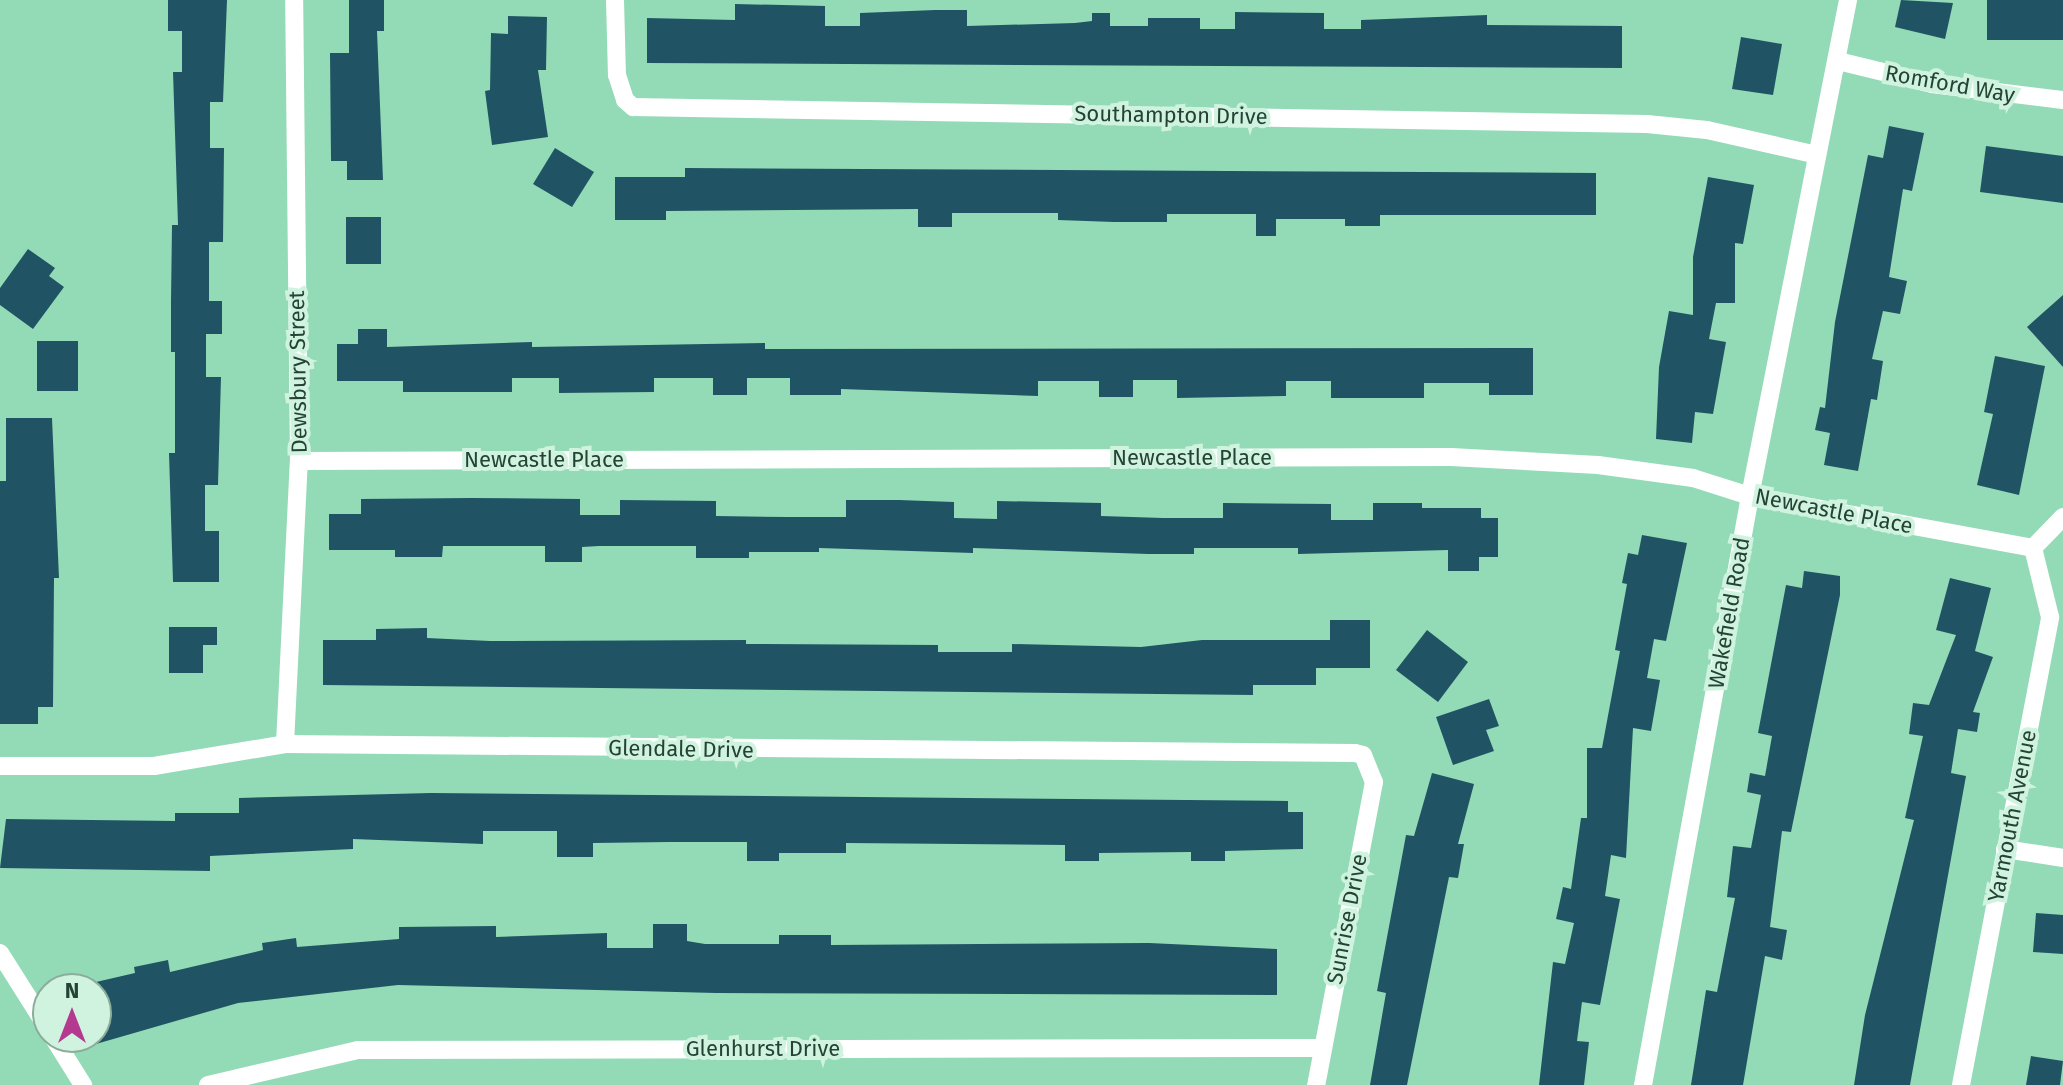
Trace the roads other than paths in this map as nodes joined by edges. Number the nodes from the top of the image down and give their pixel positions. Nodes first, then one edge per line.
1 (294, 0) edge
2 (615, 0) edge
3 (1848, 0) edge
4 (1838, 61) junction
5 (2063, 100) edge
6 (1817, 155) junction
7 (299, 461) junction
8 (1750, 496) junction
9 (2063, 517) edge
10 (2033, 548) junction
11 (285, 744) junction
12 (1363, 755) joint
13 (0, 766) edge
14 (2005, 849) junction
15 (2063, 858) edge
16 (0, 953) edge
17 (32, 1004) edge
18 (1322, 1048) junction
19 (63, 1053) edge
20 (83, 1085) edge
21 (208, 1085) edge
22 (1316, 1085) edge
23 (1643, 1085) edge
24 (1961, 1085) edge

1 - 7 street, Dewsbury Street
2 - 6 street, Southampton Drive
3 - 4 street, Wakefield Road
4 - 5 street, Romford Way
4 - 6 street, Wakefield Road
6 - 8 street, Wakefield Road
7 - 8 street, Newcastle Place
7 - 11 street, Dewsbury Street
8 - 10 street, Newcastle Place
8 - 23 street, Wakefield Road
9 - 10 street
10 - 14 street, Yarmouth Avenue
11 - 12 street, Glendale Drive
11 - 13 street, Glendale Drive
12 - 18 street, Sunrise Drive
14 - 15 street
14 - 24 street, Yarmouth Avenue
16 - 17 street
18 - 21 street, Glenhurst Drive
18 - 22 street, Sunrise Drive
19 - 20 street

